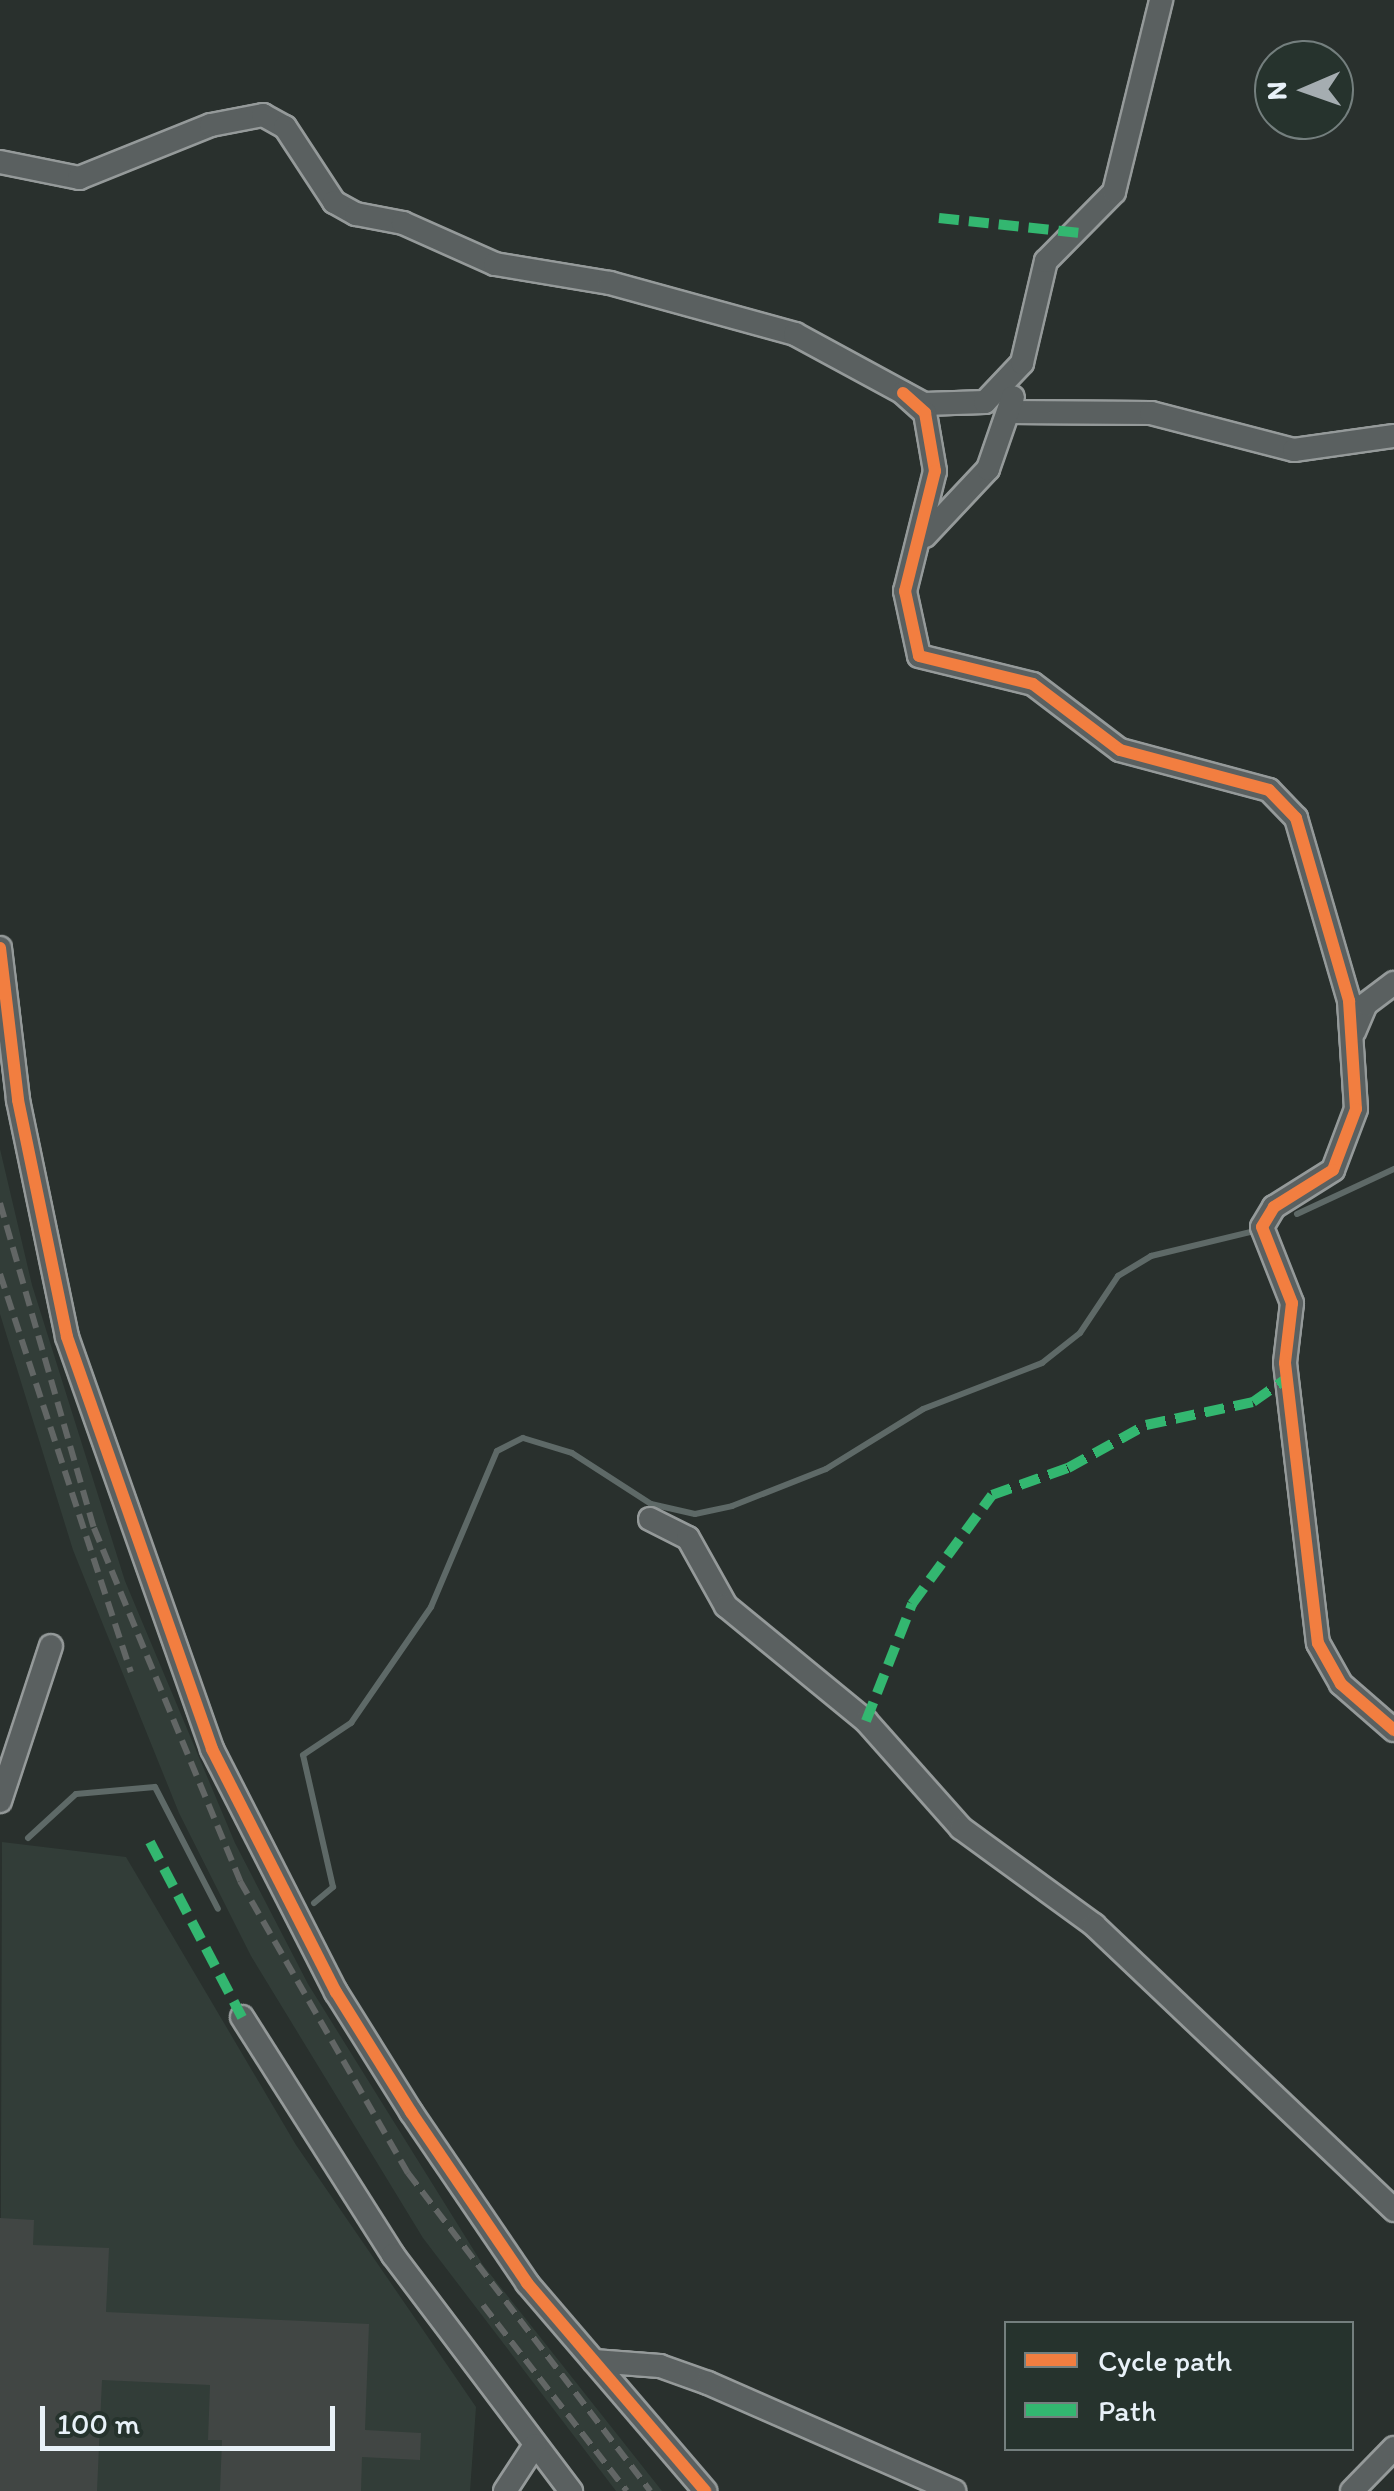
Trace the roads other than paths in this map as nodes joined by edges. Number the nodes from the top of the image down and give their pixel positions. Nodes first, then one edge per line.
1 (1161, 0) edge
2 (0, 162) edge
3 (1022, 363) junction
4 (903, 393) junction
5 (1009, 412) junction
6 (1394, 436) edge
7 (922, 538) junction
8 (0, 948) edge
9 (1338, 962) junction
10 (1391, 985) edge
11 (1352, 1041) junction
12 (650, 1519) dead end
13 (51, 1646) dead end
14 (1394, 1730) edge
15 (0, 1801) edge
16 (242, 2017) dead end
17 (1394, 2210) edge
18 (594, 2362) junction
19 (535, 2445) junction
20 (1394, 2448) edge
21 (505, 2491) edge
22 (572, 2491) edge
23 (705, 2491) edge
24 (954, 2491) edge
25 (1352, 2491) edge

1 - 3 street
2 - 4 street
3 - 4 street
3 - 5 street
4 - 7 street
5 - 6 street
5 - 7 street
7 - 9 street
8 - 18 street
9 - 10 street
9 - 11 street
10 - 11 street
11 - 14 street
12 - 17 street
13 - 15 street
16 - 19 street
18 - 23 street
18 - 24 street
19 - 21 street
19 - 22 street
20 - 25 street

